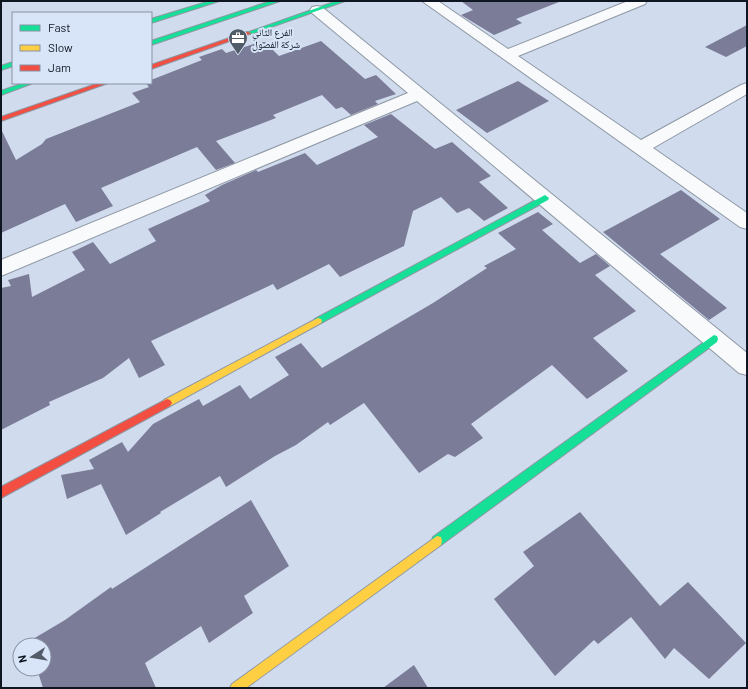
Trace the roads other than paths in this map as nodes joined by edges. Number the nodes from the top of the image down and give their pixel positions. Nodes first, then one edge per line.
1 (216, 1) edge
2 (277, 1) edge
3 (342, 1) edge
4 (429, 1) edge
5 (640, 1) edge
6 (317, 10) junction
7 (152, 21) edge
8 (152, 43) edge
9 (506, 55) junction
10 (12, 64) edge
11 (152, 67) edge
12 (1, 68) edge
13 (27, 84) edge
14 (102, 84) edge
15 (747, 88) edge
16 (1, 93) edge
17 (420, 94) junction
18 (1, 119) edge
19 (640, 148) junction
20 (545, 198) junction
21 (747, 222) edge
22 (1, 268) edge
23 (714, 339) junction
24 (747, 366) edge
25 (1, 493) edge
26 (236, 688) edge

1 - 7 main road
2 - 8 main road
3 - 6 main road
4 - 9 street
5 - 9 street
6 - 11 main road
6 - 17 street
9 - 19 street
10 - 12 main road
13 - 16 main road
14 - 18 main road
15 - 19 street
17 - 20 street
17 - 22 street
19 - 21 street
20 - 23 street
20 - 25 main road
23 - 24 street
23 - 26 main road

